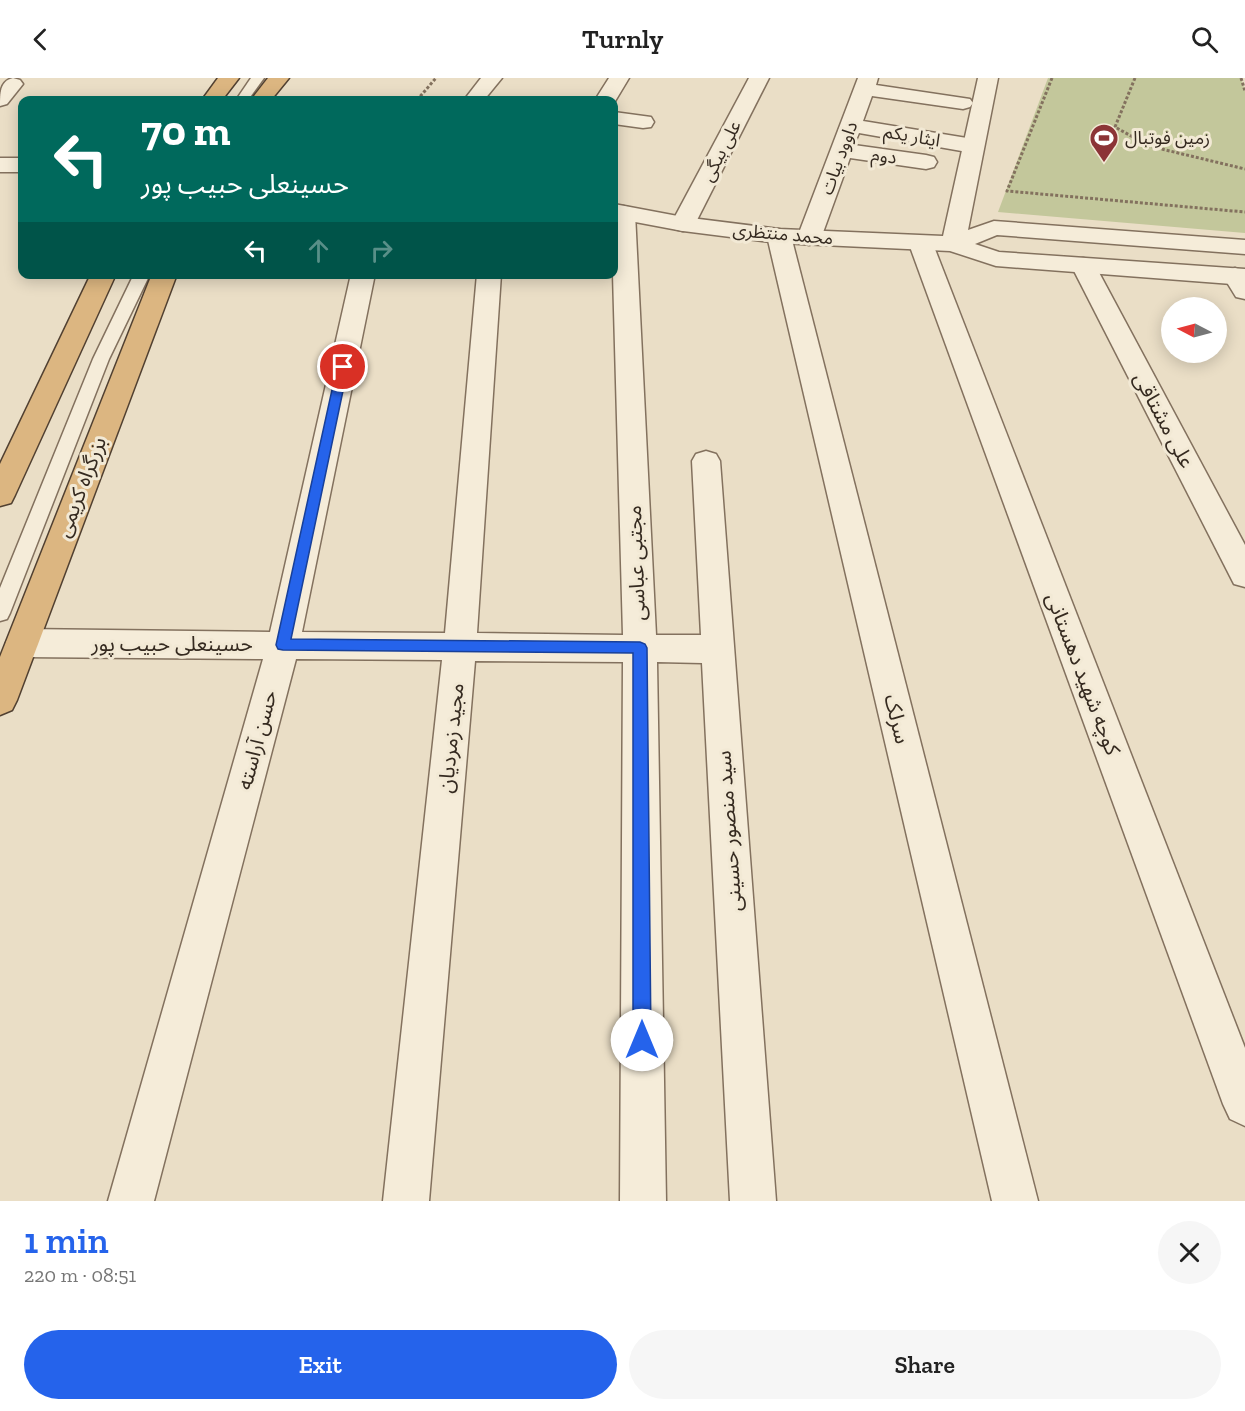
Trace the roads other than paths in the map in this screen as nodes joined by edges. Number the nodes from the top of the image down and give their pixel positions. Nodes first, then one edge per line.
1 (229, 78) edge
2 (258, 78) edge
3 (279, 78) edge
4 (492, 78) edge
5 (759, 78) edge
6 (903, 78) edge
7 (612, 80) edge
8 (866, 84) edge
9 (986, 84) edge
10 (215, 96) edge
11 (245, 96) edge
12 (264, 96) edge
13 (477, 96) edge
14 (606, 96) edge
15 (963, 103) dead end
16 (618, 119) edge
17 (644, 122) dead end
18 (851, 125) junction
19 (973, 146) junction
20 (842, 150) junction
21 (926, 162) dead end
22 (0, 165) edge
23 (18, 165) edge
24 (618, 212) edge
25 (683, 224) junction
26 (794, 237) junction
27 (937, 244) junction
28 (1245, 247) edge
29 (1083, 265) junction
30 (102, 279) edge
31 (140, 279) edge
32 (163, 279) edge
33 (362, 279) edge
34 (489, 279) edge
35 (1242, 281) edge
36 (706, 461) dead end
37 (0, 495) edge
38 (1245, 575) edge
39 (0, 613) edge
40 (23, 643) junction
41 (283, 645) junction
42 (460, 647) junction
43 (640, 648) junction
44 (718, 649) junction
45 (0, 700) edge
46 (1245, 1104) edge
47 (131, 1201) edge
48 (406, 1201) edge
49 (643, 1201) edge
50 (753, 1201) edge
51 (1015, 1201) edge

1 - 10 highway
2 - 11 lane
3 - 12 highway
4 - 13 street
5 - 25 street, علی بیگی
6 - 9 street
7 - 14 street
8 - 15 street
8 - 18 street, داوود بیات
9 - 19 street
16 - 17 street
18 - 19 street, ایثار یکم
18 - 20 street, داوود بیات
19 - 27 street
20 - 21 street, دوم
20 - 26 street, داوود بیات
22 - 23 street
24 - 25 street, محمد منتظری
24 - 43 street, مجتبی عباسی
25 - 26 street, محمد منتظری
26 - 27 street, محمد منتظری
26 - 51 street, سرلک
27 - 28 street, محمد منتظری
27 - 29 street, محمد منتظری
27 - 46 street, کوچه شهید دهستانی
29 - 35 street, محمد منتظری
29 - 38 street, علی مشتاقی
30 - 37 highway
31 - 39 lane
32 - 40 highway, بزرگراه کریمی
33 - 41 street, حسن آراسته
34 - 42 street, مجید زمردیان
36 - 44 street, سید منصور حسینی
40 - 41 street, حسینعلی حبیب پور
40 - 45 highway, بزرگراه کریمی
41 - 42 street, حسینعلی حبیب پور
41 - 47 street, حسن آراسته
42 - 43 street, حسینعلی حبیب پور
42 - 48 street, مجید زمردیان
43 - 44 street, حسینعلی حبیب پور
43 - 49 street, مجتبی عباسی
44 - 50 street, سید منصور حسینی

